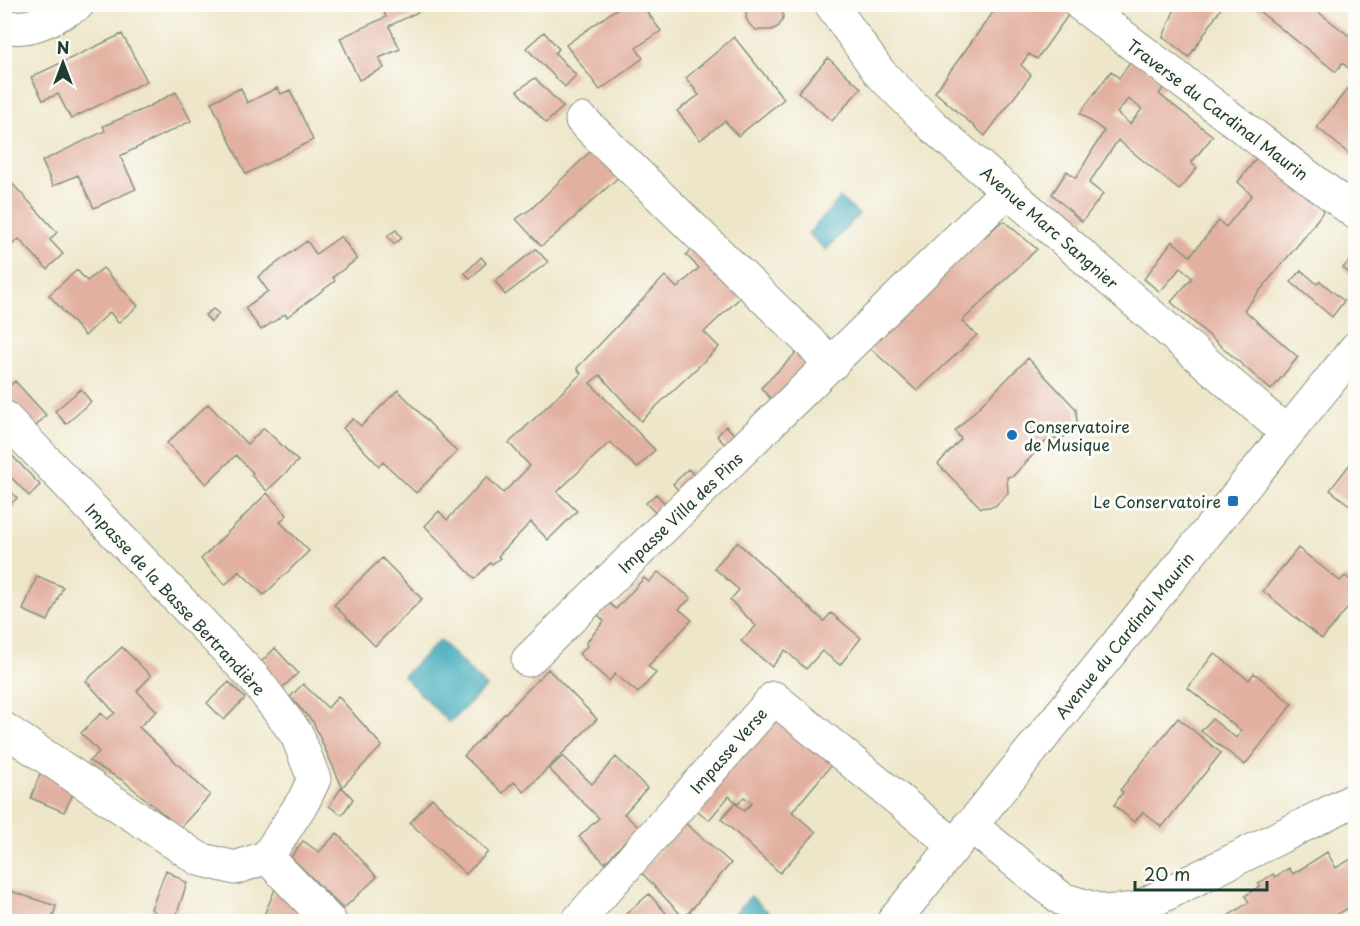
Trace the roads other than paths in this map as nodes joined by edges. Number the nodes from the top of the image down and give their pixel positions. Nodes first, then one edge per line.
1 (78, 4) edge
2 (831, 4) edge
3 (1080, 4) edge
4 (4, 26) edge
5 (582, 120) dead end
6 (1008, 190) junction
7 (1356, 213) edge
8 (1356, 348) edge
9 (832, 364) junction
10 (4, 417) edge
11 (1287, 433) junction
12 (528, 660) dead end
13 (4, 729) edge
14 (1356, 799) edge
15 (962, 835) junction
16 (267, 858) junction
17 (330, 921) edge
18 (577, 921) edge
19 (893, 921) edge

1 - 4 street
2 - 6 street, Avenue Marc Sangnier
3 - 7 street, Traverse du Cardinal Maurin
5 - 9 street
6 - 9 street, Impasse Villa des Pins
6 - 11 street, Avenue Marc Sangnier
8 - 11 street, Avenue du Cardinal Maurin
9 - 12 street, Impasse Villa des Pins
10 - 16 street, Impasse de la Basse Bertrandière
11 - 15 street, Avenue du Cardinal Maurin
13 - 16 street
14 - 15 street
15 - 18 street, Impasse Verse
15 - 19 street, Avenue du Cardinal Maurin
16 - 17 street

